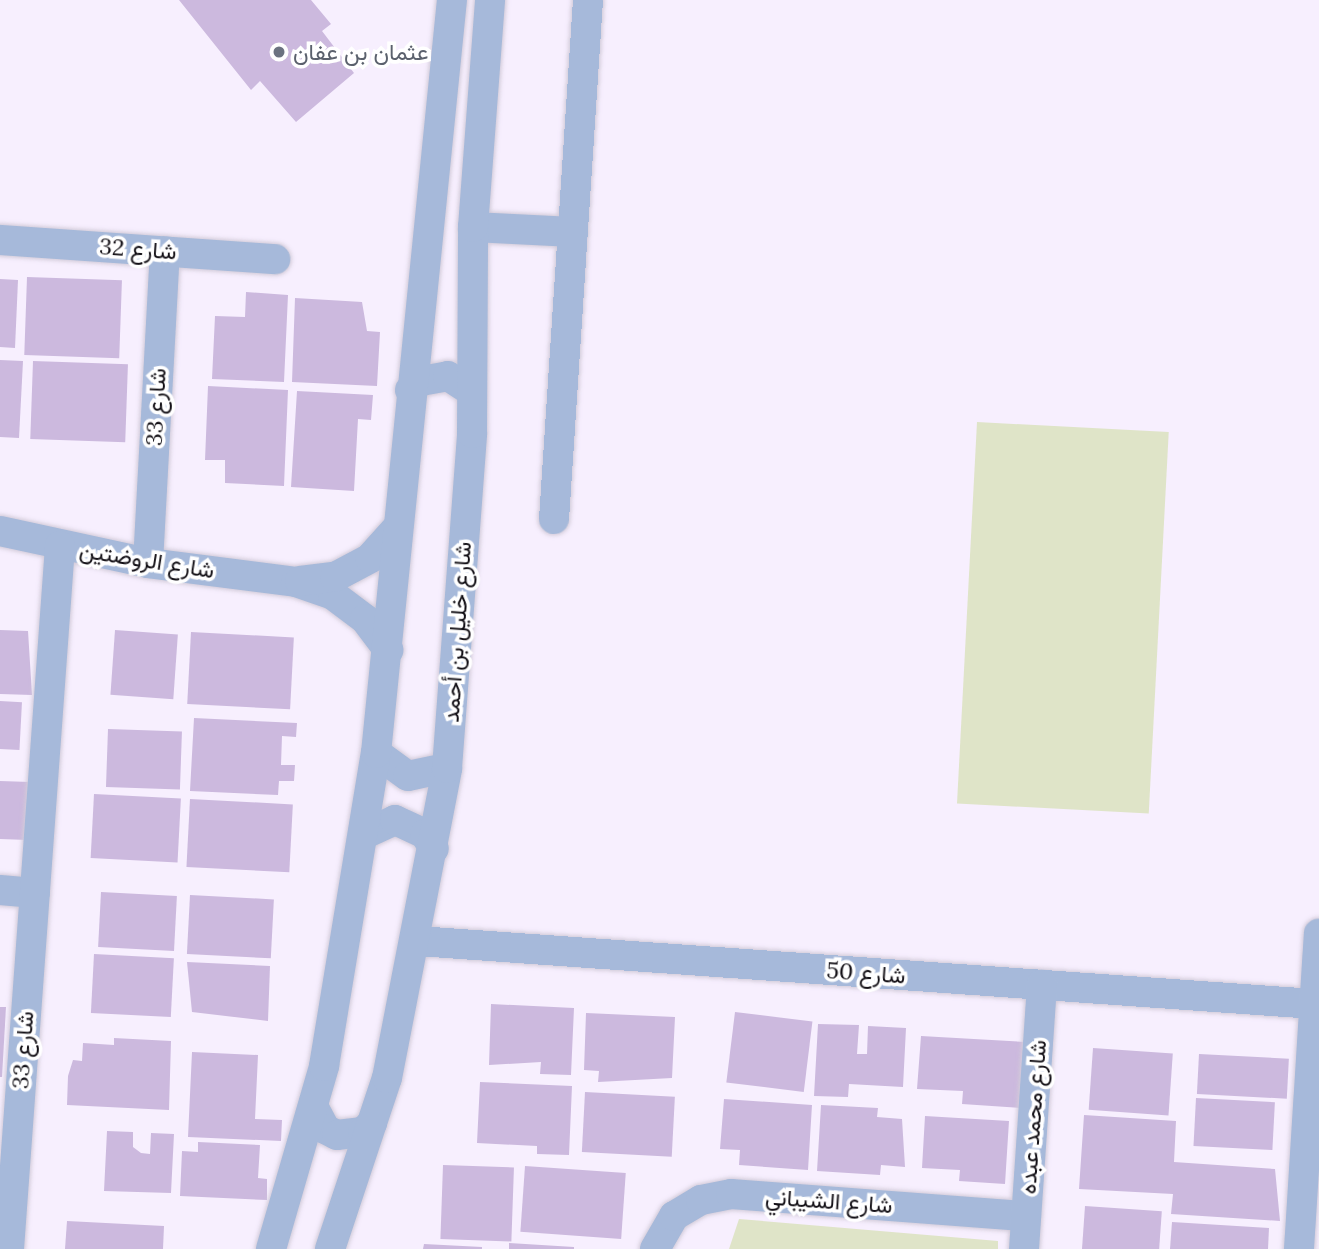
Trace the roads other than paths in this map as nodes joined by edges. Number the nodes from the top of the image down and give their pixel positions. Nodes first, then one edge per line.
1 (452, 0) edge
2 (490, 0) edge
3 (587, 0) edge
4 (473, 226) junction
5 (573, 232) junction
6 (0, 240) edge
7 (165, 251) junction
8 (275, 259) dead end
9 (410, 390) junction
10 (471, 391) junction
11 (554, 519) dead end
12 (396, 529) junction
13 (0, 531) edge
14 (60, 546) junction
15 (148, 563) junction
16 (296, 582) junction
17 (388, 650) junction
18 (376, 753) junction
19 (447, 768) junction
20 (365, 834) junction
21 (434, 849) junction
22 (0, 890) edge
23 (35, 892) junction
24 (1319, 934) edge
25 (418, 941) junction
26 (1042, 985) junction
27 (1314, 1004) junction
28 (313, 1106) junction
29 (372, 1123) junction
30 (1026, 1216) junction
31 (9, 1249) edge
32 (271, 1249) edge
33 (330, 1249) edge
34 (655, 1249) edge
35 (1024, 1249) edge
36 (1299, 1249) edge

1 - 9 street
2 - 4 street, شارع خليل بن أحمد
3 - 5 street
4 - 5 street
4 - 10 street, شارع خليل بن أحمد
5 - 11 street
6 - 7 street, شارع 32
7 - 8 street, شارع 32
7 - 15 street, شارع 33
9 - 10 street
9 - 12 street
10 - 19 street, شارع خليل بن أحمد
12 - 16 street, شارع الروضتين
12 - 17 street
13 - 14 street, شارع الروضتين
14 - 15 street, شارع الروضتين
14 - 23 street, شارع 33
15 - 16 street, شارع الروضتين
16 - 17 street, شارع الروضتين
17 - 18 street
18 - 19 street
18 - 20 street
19 - 21 street, شارع خليل بن أحمد
20 - 21 street
20 - 28 street
21 - 25 street, شارع خليل بن أحمد
22 - 23 street
23 - 31 street, شارع 33
24 - 27 street
25 - 26 street, شارع 50
25 - 29 street, شارع خليل بن أحمد
26 - 27 street, شارع 50
26 - 30 street, شارع محمد عبده
27 - 36 street
28 - 29 street
28 - 32 street
29 - 33 street, شارع خليل بن أحمد
30 - 34 street, شارع الشيباني
30 - 35 street, شارع محمد عبده

